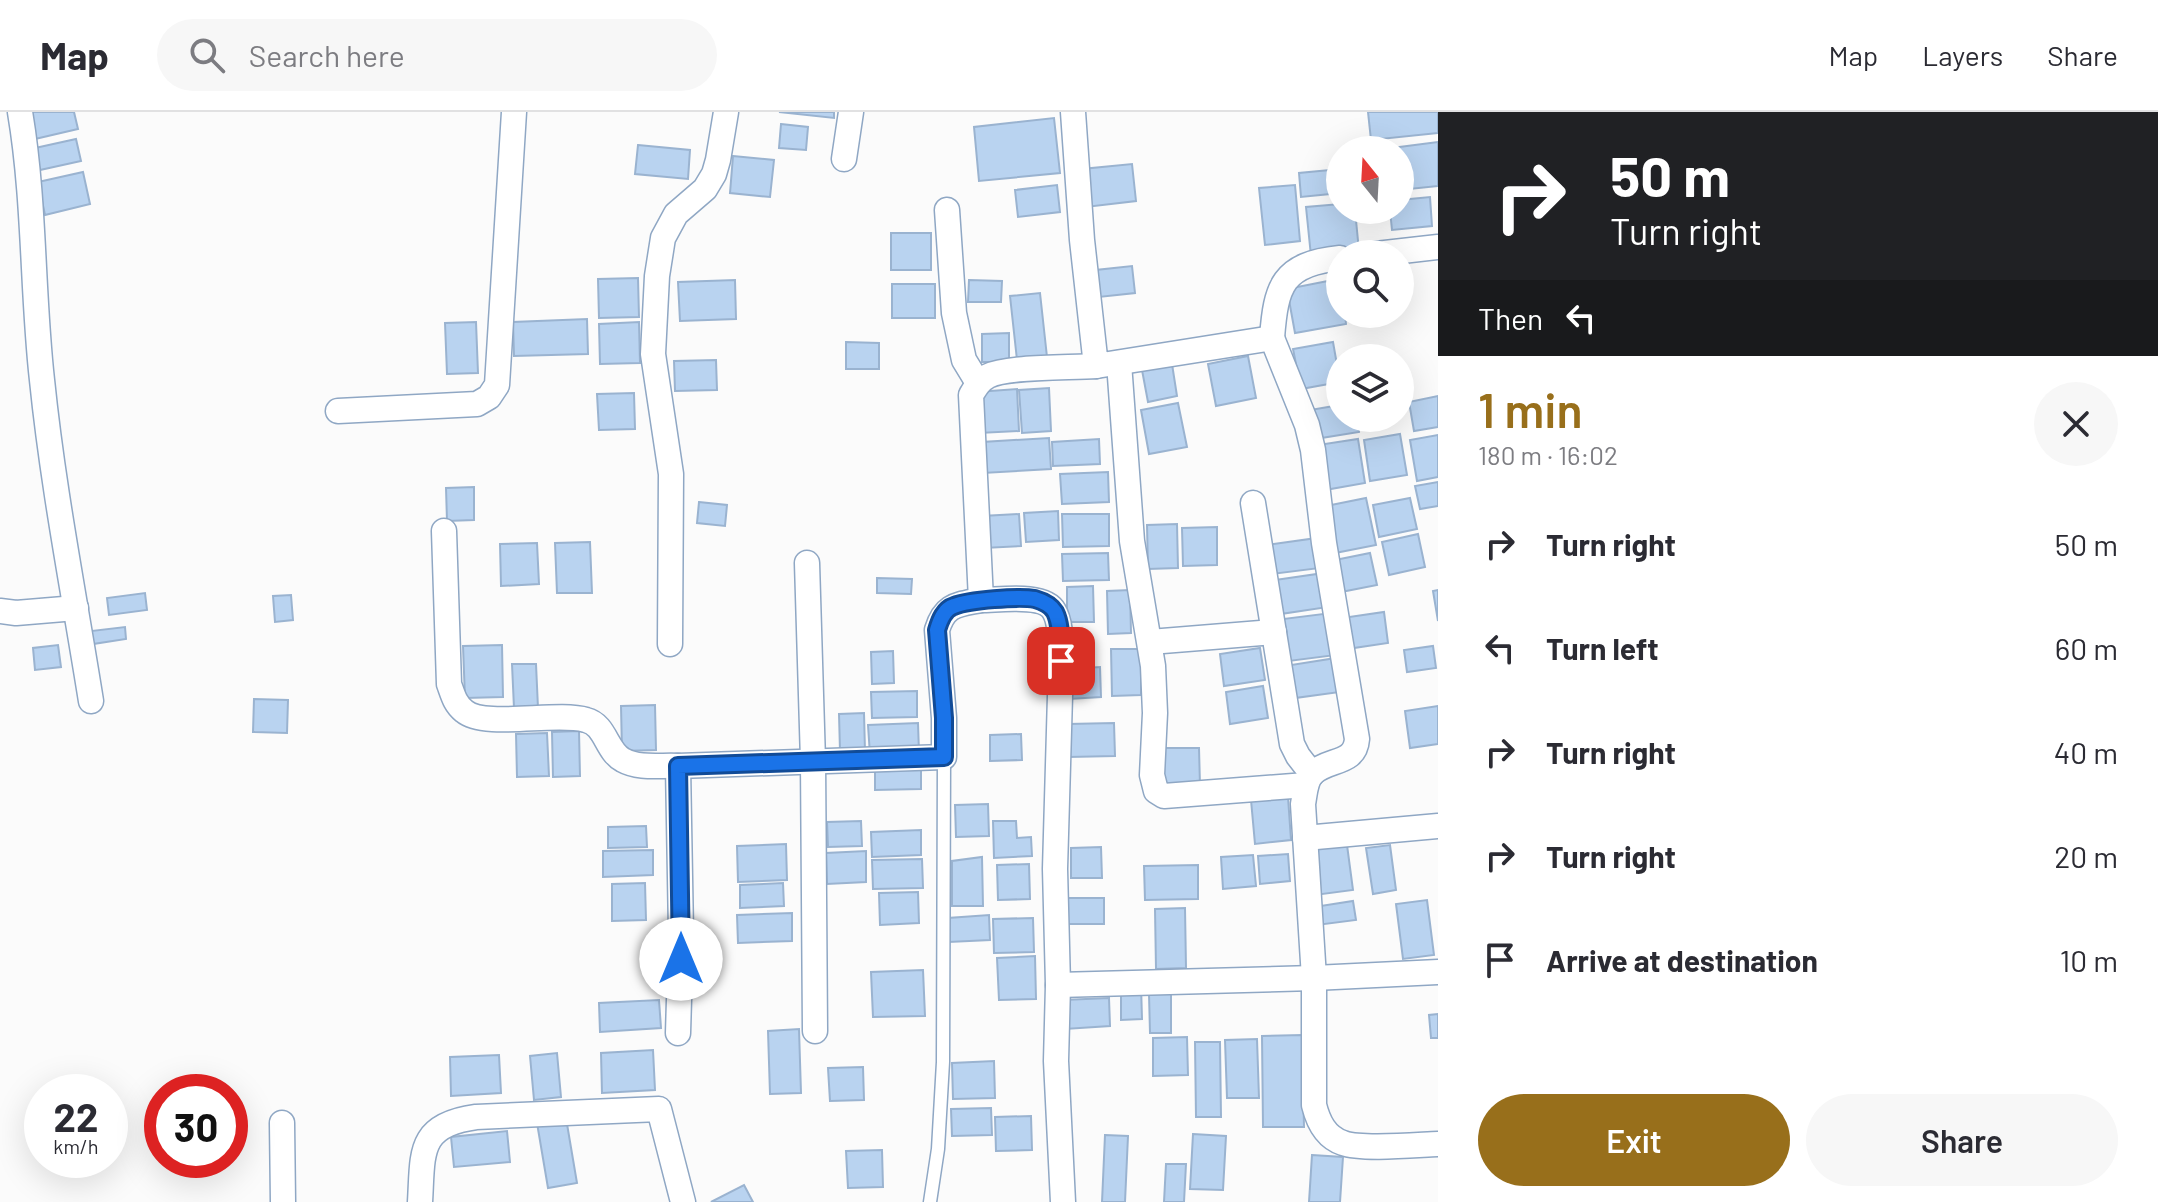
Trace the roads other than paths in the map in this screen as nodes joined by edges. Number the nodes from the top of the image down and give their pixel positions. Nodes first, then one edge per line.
1 (20, 112) edge
2 (514, 112) edge
3 (726, 112) edge
4 (851, 112) edge
5 (1073, 112) edge
6 (844, 159) dead end
7 (947, 210) dead end
8 (1438, 247) edge
9 (1414, 250) edge
10 (1326, 260) edge
11 (1272, 338) junction
12 (1108, 364) junction
13 (978, 383) junction
14 (338, 411) dead end
15 (1253, 503) dead end
16 (444, 531) dead end
17 (807, 563) dead end
18 (981, 600) junction
19 (76, 608) junction
20 (0, 611) edge
21 (1274, 632) junction
22 (1150, 642) junction
23 (670, 644) dead end
24 (91, 701) dead end
25 (944, 757) junction
26 (813, 761) junction
27 (678, 766) junction
28 (1309, 779) junction
29 (1438, 826) edge
30 (1305, 838) junction
31 (1438, 972) edge
32 (1314, 978) junction
33 (1058, 985) junction
34 (815, 1031) dead end
35 (678, 1033) dead end
36 (282, 1123) dead end
37 (1438, 1144) edge
38 (283, 1202) edge
39 (420, 1202) edge
40 (683, 1202) edge
41 (930, 1202) edge
42 (1063, 1202) edge

1 - 19 street
2 - 14 street
3 - 23 street
4 - 6 street
5 - 12 street
7 - 13 street
8 - 9 street
10 - 11 street
11 - 12 street
11 - 28 street
12 - 13 street
12 - 22 street
13 - 18 street
15 - 21 street
16 - 27 street
17 - 26 street
18 - 25 street
18 - 33 street
19 - 20 street
19 - 24 street
21 - 22 street
21 - 28 street
22 - 28 street
25 - 26 street
25 - 41 lane
26 - 27 street
26 - 34 street
27 - 35 street
28 - 30 street
29 - 30 street
30 - 32 street
31 - 32 street
32 - 33 street
32 - 37 street
33 - 42 street
36 - 38 street
39 - 40 street

